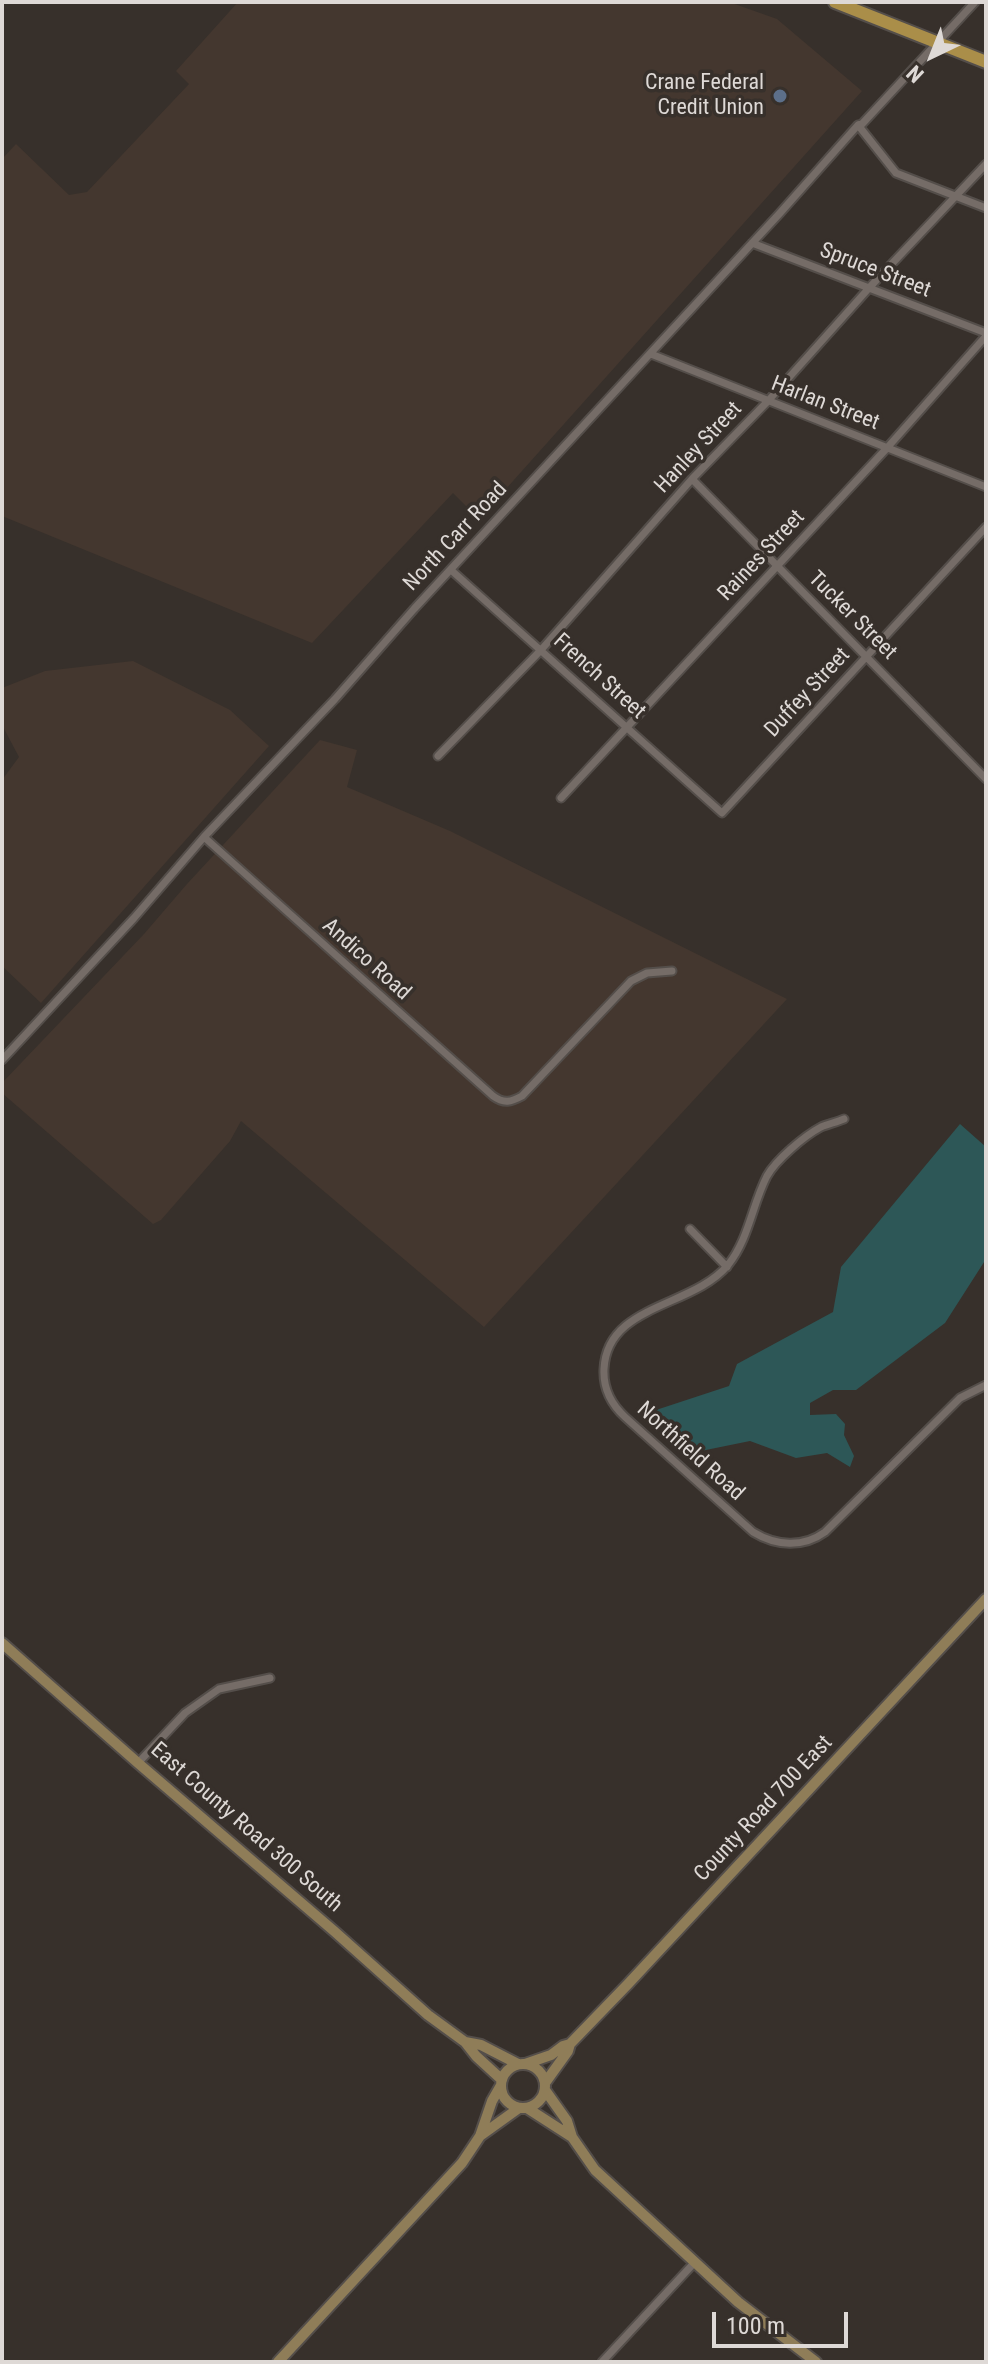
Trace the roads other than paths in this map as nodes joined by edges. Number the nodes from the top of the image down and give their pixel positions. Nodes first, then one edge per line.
1 (835, 2) edge
2 (975, 2) edge
3 (938, 42) junction
4 (986, 62) edge
5 (858, 125) junction
6 (986, 164) edge
7 (955, 196) junction
8 (986, 208) edge
9 (752, 243) junction
10 (869, 288) junction
11 (986, 335) edge
12 (651, 354) junction
13 (768, 401) junction
14 (887, 448) junction
15 (692, 479) junction
16 (986, 487) edge
17 (986, 527) edge
18 (778, 565) junction
19 (451, 570) junction
20 (541, 650) junction
21 (866, 655) junction
22 (629, 727) junction
23 (438, 756) dead end
24 (986, 779) edge
25 (561, 798) dead end
26 (722, 813) joint
27 (204, 837) junction
28 (672, 971) dead end
29 (2, 1060) edge
30 (844, 1119) dead end
31 (690, 1229) dead end
32 (727, 1267) junction
33 (986, 1385) edge
34 (986, 1599) edge
35 (2, 1643) edge
36 (270, 1678) dead end
37 (138, 1763) junction
38 (465, 2042) junction
39 (570, 2044) junction
40 (522, 2064) junction
41 (501, 2083) junction
42 (545, 2086) junction
43 (523, 2108) junction
44 (480, 2136) junction
45 (572, 2137) junction
46 (695, 2262) junction
47 (278, 2362) edge
48 (602, 2362) edge
49 (816, 2362) edge

1 - 3 main road
2 - 3 street, North Carr Road
3 - 4 main road
3 - 5 street, North Carr Road
5 - 7 street
5 - 9 street, North Carr Road
6 - 7 street, Hanley Street
7 - 8 street
7 - 10 street, Hanley Street
9 - 10 street, Spruce Street
9 - 12 street, North Carr Road
10 - 11 street, Spruce Street
10 - 13 street, Hanley Street
11 - 14 street, Raines Street
12 - 13 street, Harlan Street
12 - 19 street, North Carr Road
13 - 14 street, Harlan Street
13 - 15 street, Hanley Street
14 - 16 street, Harlan Street
14 - 18 street, Raines Street
15 - 18 street, Tucker Street
15 - 20 street, Hanley Street
17 - 21 street, Duffey Street
18 - 21 street, Tucker Street
18 - 22 street, Raines Street
19 - 20 street, French Street
19 - 27 street, North Carr Road
20 - 22 street, French Street
20 - 23 street, Hanley Street
21 - 24 street, Tucker Street
21 - 26 street, Duffey Street
22 - 25 street, Raines Street
22 - 26 street, French Street
27 - 28 street, Andico Road
27 - 29 street, North Carr Road
30 - 32 street, Northfield Road
31 - 32 street
32 - 33 street, Northfield Road
34 - 39 main road, County Road 700 East
35 - 37 main road, East County Road 300 South
36 - 37 street
37 - 38 main road, East County Road 300 South
38 - 40 main road, East County Road 300 South
38 - 41 main road, East County Road 300 South
39 - 40 main road, County Road 700 East
39 - 42 main road, County Road 700 East
40 - 41 main road
40 - 42 main road
41 - 43 main road
41 - 44 main road
42 - 43 main road
42 - 45 main road
43 - 44 main road
43 - 45 main road
44 - 47 main road
45 - 46 main road
46 - 48 street
46 - 49 main road

